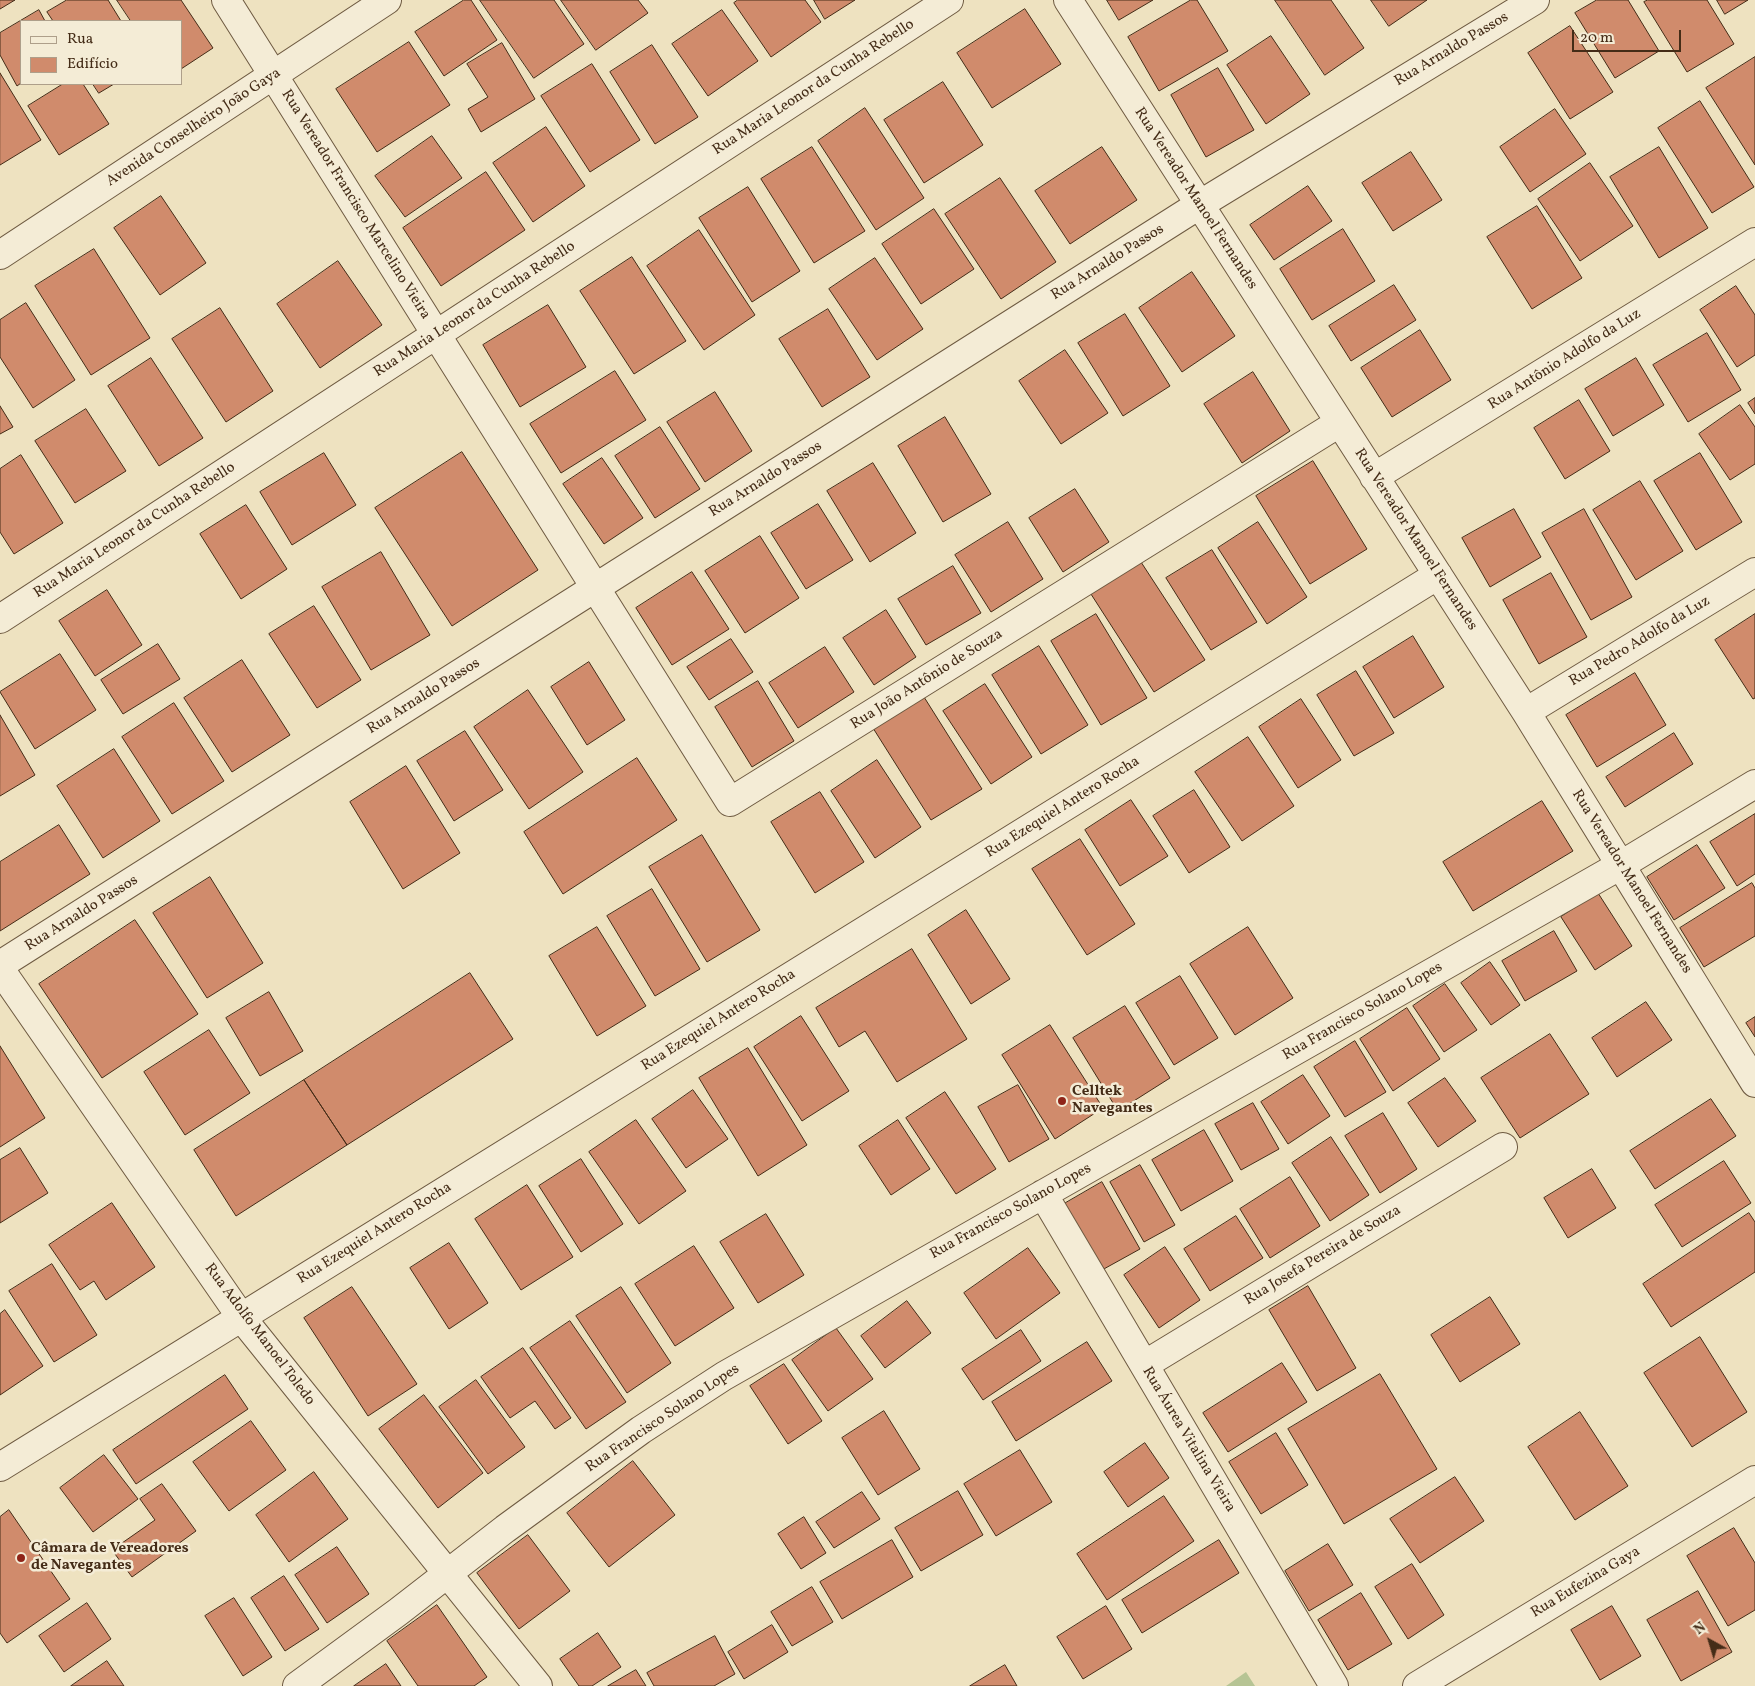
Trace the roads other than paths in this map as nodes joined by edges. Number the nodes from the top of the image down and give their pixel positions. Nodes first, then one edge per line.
1 (226, 0) edge
2 (387, 0) edge
3 (949, 0) edge
4 (1068, 0) edge
5 (1535, 0) edge
6 (273, 75) junction
7 (1200, 205) junction
8 (1755, 242) edge
9 (0, 255) edge
10 (436, 335) junction
11 (1339, 423) junction
12 (1374, 477) junction
13 (1755, 572) edge
14 (1438, 575) junction
15 (595, 588) junction
16 (0, 619) edge
17 (1526, 712) junction
18 (1755, 784) edge
19 (1621, 865) junction
20 (0, 965) edge
21 (0, 969) edge
22 (1755, 1083) edge
23 (1503, 1147) dead end
24 (1043, 1194) junction
25 (241, 1317) junction
26 (1144, 1365) junction
27 (0, 1467) edge
28 (1755, 1480) edge
29 (448, 1574) junction
30 (296, 1686) edge
31 (538, 1686) edge
32 (1334, 1686) edge
33 (1417, 1686) edge

1 - 6 street, Rua Vereador Francisco Marcelino Vieira
2 - 6 street, Avenida Conselheiro João Gaya
3 - 10 street, Rua Maria Leonor da Cunha Rebello
4 - 7 street, Rua Vereador Manoel Fernandes
5 - 7 street, Rua Arnaldo Passos
6 - 9 street, Avenida Conselheiro João Gaya
6 - 10 street, Rua Vereador Francisco Marcelino Vieira
7 - 11 street, Rua Vereador Manoel Fernandes
7 - 15 street, Rua Arnaldo Passos
8 - 12 street, Rua Antônio Adolfo da Luz
10 - 15 street, Rua Vereador Francisco Marcelino Vieira
10 - 16 street, Rua Maria Leonor da Cunha Rebello
11 - 12 street, Rua Vereador Manoel Fernandes
11 - 15 street, Rua João Antônio de Souza
12 - 14 street, Rua Vereador Manoel Fernandes
13 - 17 street, Rua Pedro Adolfo da Luz
14 - 17 street, Rua Vereador Manoel Fernandes
14 - 25 street, Rua Ezequiel Antero Rocha
15 - 20 street, Rua Arnaldo Passos
17 - 19 street, Rua Vereador Manoel Fernandes
18 - 19 street, Rua Francisco Solano Lopes
19 - 22 street, Rua Vereador Manoel Fernandes
19 - 24 street, Rua Francisco Solano Lopes
21 - 25 street, Rua Adolfo Manoel Toledo
23 - 26 street, Rua Josefa Pereira de Souza
24 - 26 street, Rua Áurea Vitalina Vieira
24 - 29 street, Rua Francisco Solano Lopes
25 - 27 street, Rua Ezequiel Antero Rocha
25 - 29 street, Rua Adolfo Manoel Toledo
26 - 32 street, Rua Áurea Vitalina Vieira
28 - 33 street, Rua Eufezina Gaya
29 - 30 street, Rua Francisco Solano Lopes
29 - 31 street, Rua Adolfo Manoel Toledo

